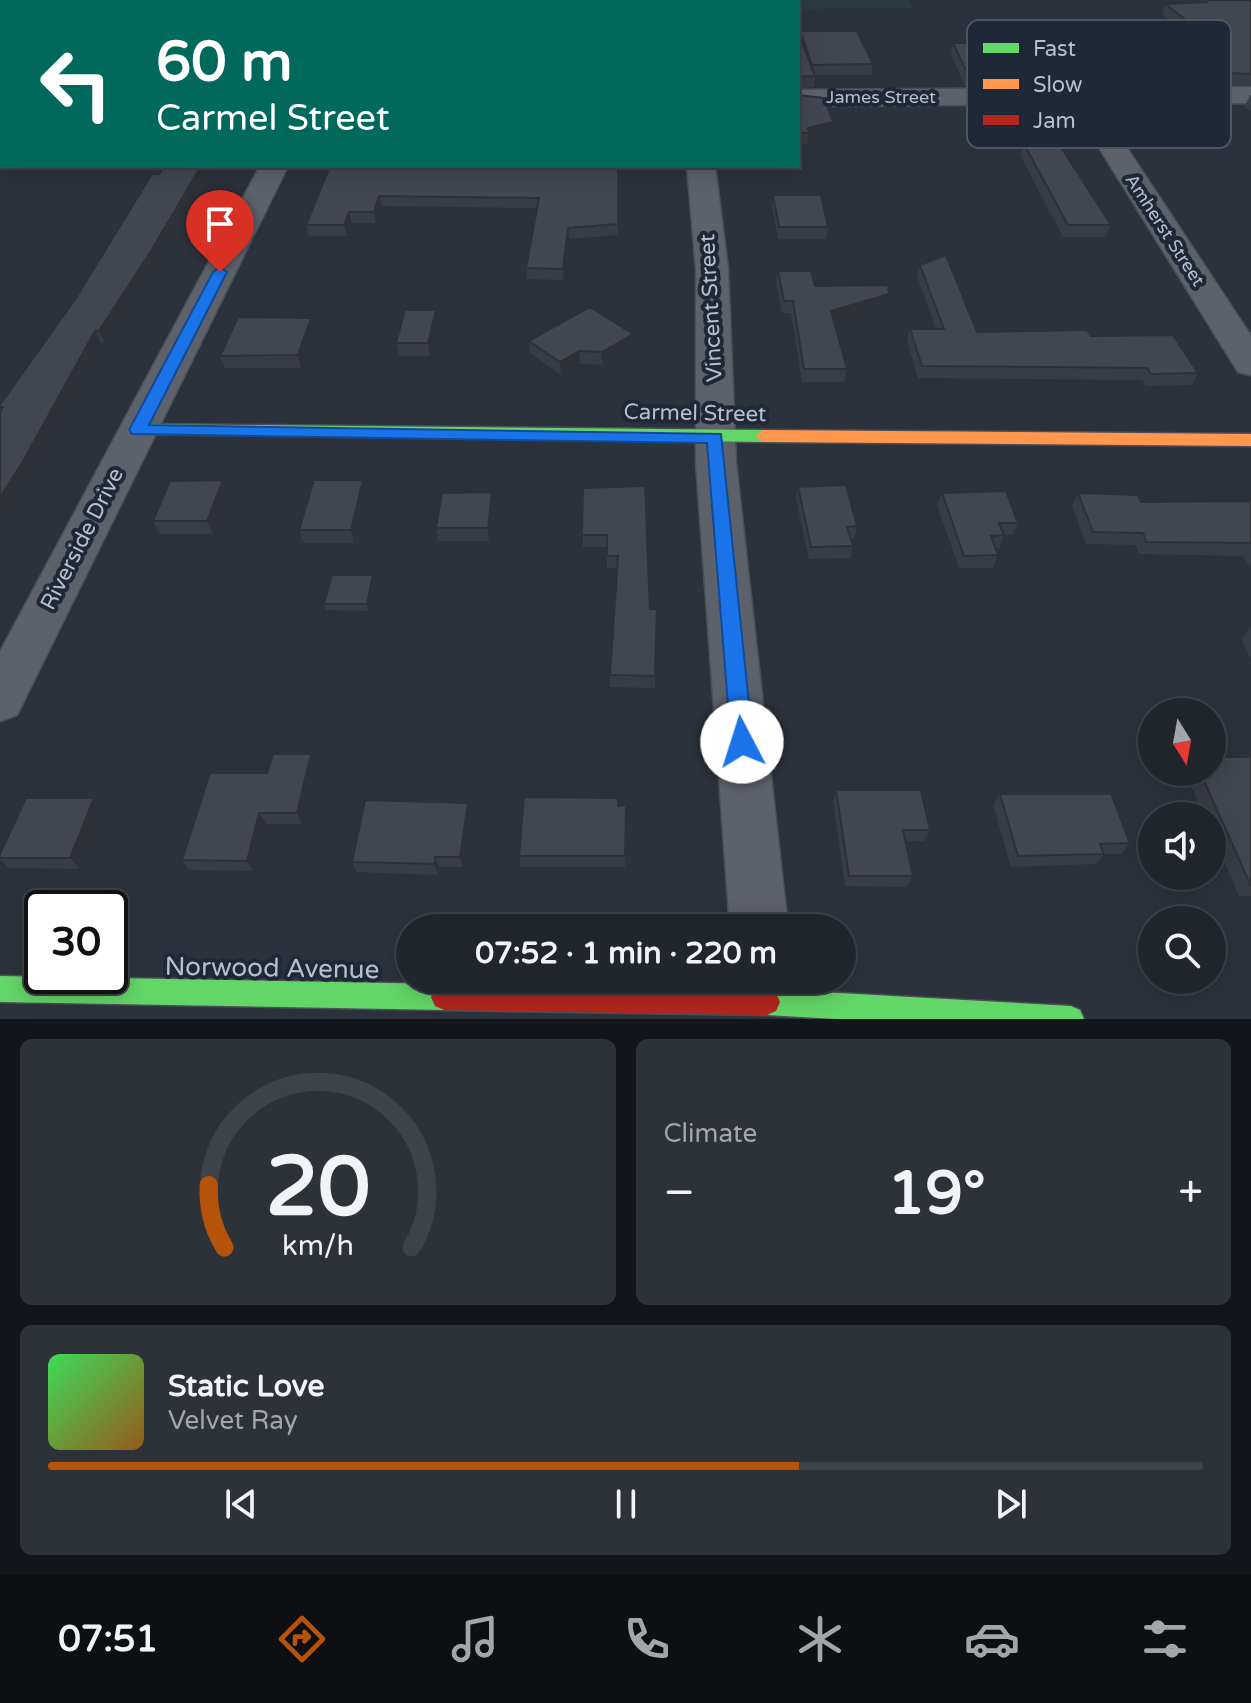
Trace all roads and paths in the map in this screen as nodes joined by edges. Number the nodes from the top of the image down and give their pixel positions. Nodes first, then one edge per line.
1 (1231, 95) edge
2 (1251, 95) edge
3 (967, 97) edge
4 (800, 98) edge
5 (1113, 148) edge
6 (273, 168) edge
7 (701, 168) edge
8 (1251, 364) edge
9 (138, 430) junction
10 (715, 438) junction
11 (1251, 440) edge
12 (0, 700) edge
13 (758, 914) edge
14 (0, 989) edge
15 (396, 990) edge
16 (798, 994) edge
17 (1071, 1019) edge

1 - 2 street, James Street
3 - 4 street, James Street
5 - 8 street, Amherst Street
6 - 9 street, Riverside Drive
7 - 10 street, Vincent Street
9 - 10 street, Carmel Street
9 - 12 street, Riverside Drive
10 - 11 street, Carmel Street
10 - 13 street, Vincent Street
14 - 15 street, Norwood Avenue
16 - 17 street, Norwood Avenue

